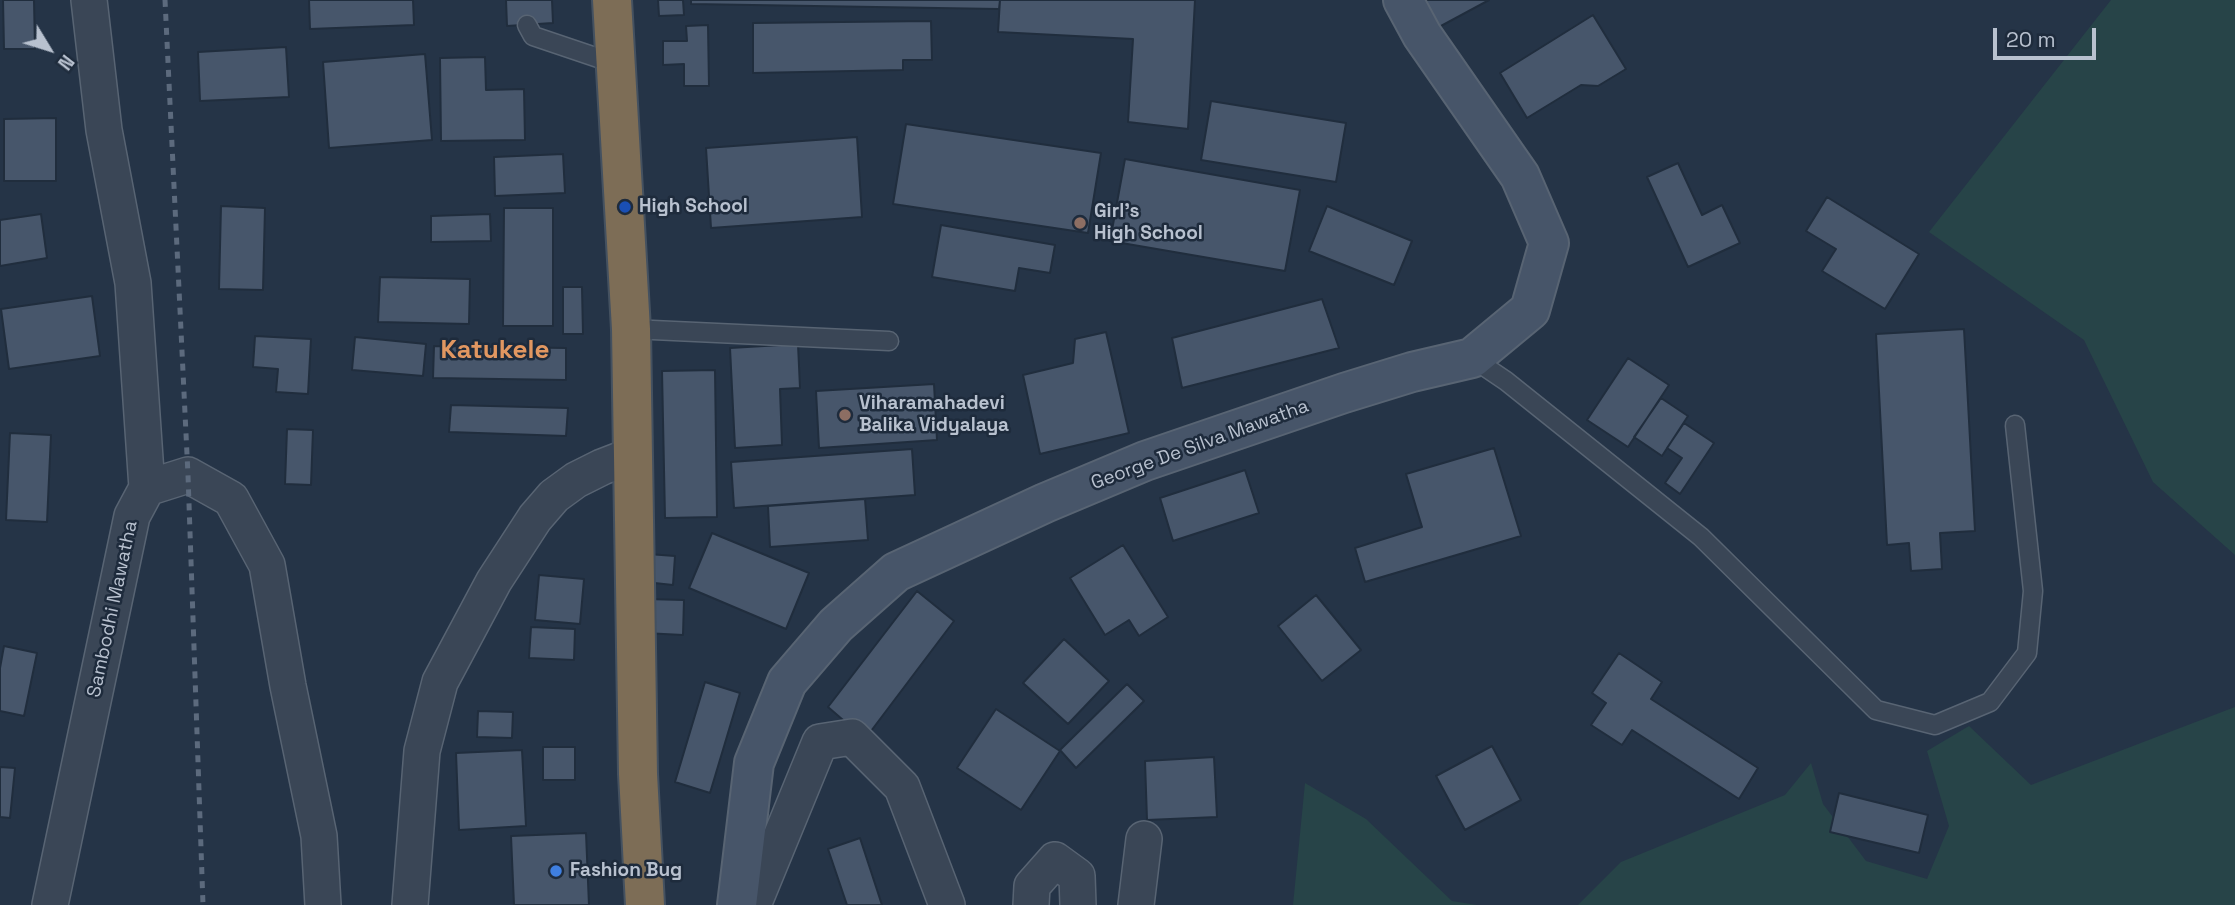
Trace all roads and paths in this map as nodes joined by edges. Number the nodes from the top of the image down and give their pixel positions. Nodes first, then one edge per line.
1 (89, 0) edge
2 (612, 0) edge
3 (1403, 0) edge
4 (527, 25) dead end
5 (616, 64) junction
6 (631, 329) junction
7 (889, 341) dead end
8 (1472, 358) junction
9 (2015, 425) dead end
10 (633, 455) junction
11 (148, 488) junction
12 (1144, 839) dead end
13 (50, 905) edge
14 (324, 905) edge
15 (410, 905) edge
16 (645, 905) edge
17 (737, 905) edge
18 (753, 905) edge
19 (947, 905) edge
20 (1031, 905) edge
21 (1078, 905) edge
22 (1136, 905) edge

1 - 11 street
2 - 5 highway
3 - 8 street, George De Silva Mawatha
4 - 5 lane
5 - 6 highway
6 - 7 lane
6 - 10 highway
8 - 9 lane
8 - 17 street, George De Silva Mawatha
10 - 15 street
10 - 16 highway
11 - 13 street, Sambodhi Mawatha
11 - 14 street
12 - 22 street
18 - 19 street
20 - 21 street

